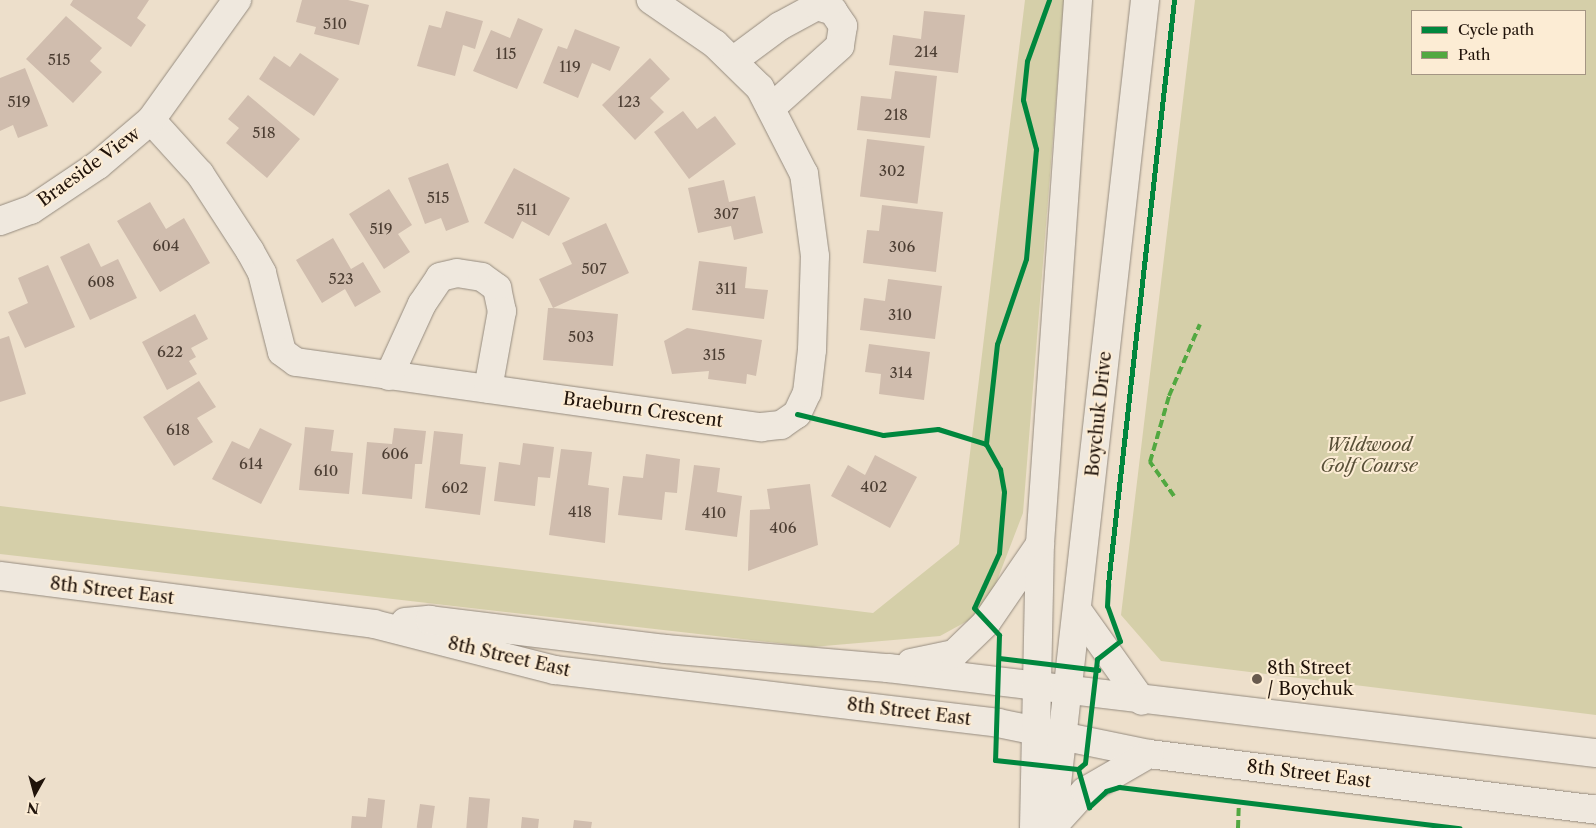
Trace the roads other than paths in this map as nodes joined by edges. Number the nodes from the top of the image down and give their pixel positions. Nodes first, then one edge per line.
1 (237, 0) edge
2 (651, 0) edge
3 (1078, 0) edge
4 (1145, 0) edge
5 (734, 60) junction
6 (771, 108) junction
7 (151, 120) junction
8 (0, 221) edge
9 (389, 376) junction
10 (488, 389) junction
11 (1040, 544) junction
12 (0, 576) edge
13 (1078, 611) junction
14 (374, 624) junction
15 (888, 668) junction
16 (1036, 686) junction
17 (1070, 692) junction
18 (1142, 702) junction
19 (1035, 729) junction
20 (1066, 736) junction
21 (1596, 753) edge
22 (1149, 754) junction
23 (1596, 810) edge
24 (1047, 827) edge

1 - 7 main road, Braeside View
2 - 5 main road, Braeburn Crescent
3 - 11 main road
4 - 13 main road, Boychuk Drive
5 - 6 main road, Braeburn Crescent
5 - 6 main road
6 - 10 main road, Braeburn Crescent
7 - 8 main road, Braeside View
7 - 9 main road, Braeburn Crescent
9 - 10 main road, Braeburn Crescent
9 - 10 main road
11 - 15 main road
11 - 16 main road
12 - 14 main road, 8th Street East
13 - 17 main road, Boychuk Drive
13 - 18 main road
14 - 15 main road, 8th Street East
14 - 19 main road, 8th Street East
15 - 16 main road, 8th Street East
16 - 17 main road, 8th Street East
16 - 19 main road
17 - 18 main road, 8th Street East
17 - 20 main road, Boychuk Drive
18 - 21 main road, 8th Street East
19 - 20 main road, 8th Street East
19 - 24 main road
20 - 22 main road, 8th Street East
20 - 24 main road, Boychuk Drive
22 - 23 main road, 8th Street East
22 - 24 main road

